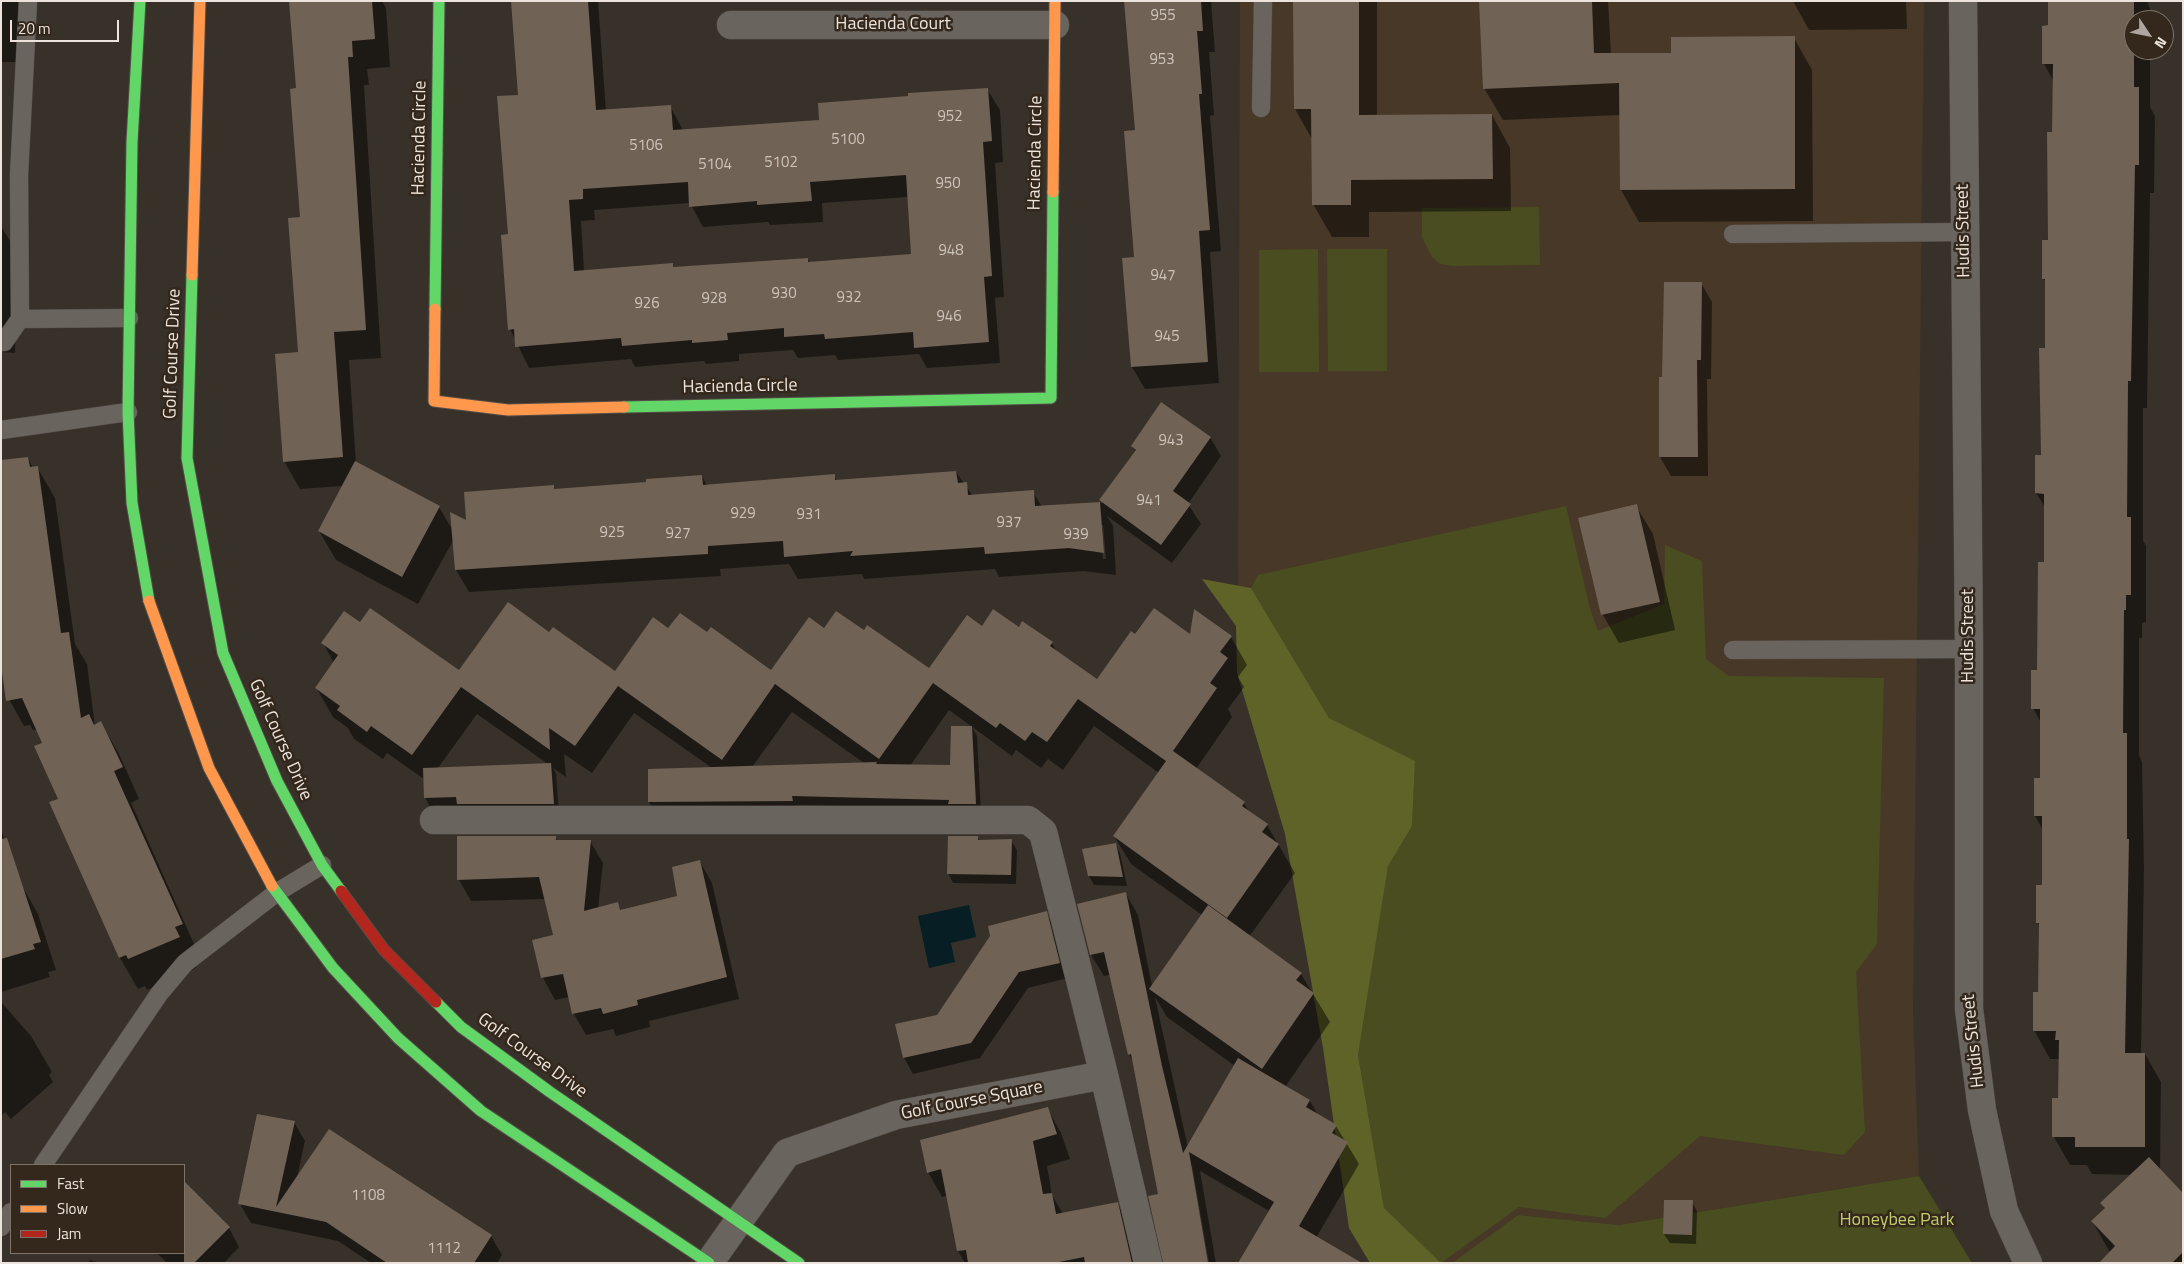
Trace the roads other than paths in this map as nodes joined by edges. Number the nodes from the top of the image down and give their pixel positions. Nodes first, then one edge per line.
1 (28, 1) edge
2 (140, 1) edge
3 (200, 1) edge
4 (439, 1) edge
5 (1264, 1) edge
6 (1963, 1) edge
7 (1055, 13) edge
8 (731, 25) dead end
9 (1261, 108) dead end
10 (1964, 232) junction
11 (1733, 234) dead end
12 (129, 318) junction
13 (20, 319) junction
14 (1, 342) edge
15 (128, 412) junction
16 (1, 430) edge
17 (1969, 649) junction
18 (1733, 650) dead end
19 (434, 820) dead end
20 (322, 865) junction
21 (276, 893) junction
22 (1104, 1074) junction
23 (44, 1164) edge
24 (10, 1214) edge
25 (739, 1221) junction
26 (1, 1227) edge
27 (709, 1263) edge
28 (799, 1263) edge
29 (1148, 1263) edge
30 (2028, 1263) edge

1 - 13 lane
2 - 12 street
3 - 20 street, Golf Course Drive
4 - 7 street, Hacienda Circle
5 - 9 lane
6 - 10 street, Hudis Street
7 - 8 street, Hacienda Court
10 - 11 lane
10 - 17 street, Hudis Street
12 - 13 lane
12 - 15 street
13 - 14 lane
15 - 16 lane
15 - 21 street
17 - 18 lane
17 - 30 street, Hudis Street
19 - 22 street
20 - 21 lane
20 - 25 street, Golf Course Drive
21 - 23 lane
21 - 27 street
22 - 25 street, Golf Course Square
22 - 29 street
24 - 26 lane
25 - 27 street, Golf Course Square
25 - 28 street, Golf Course Drive

